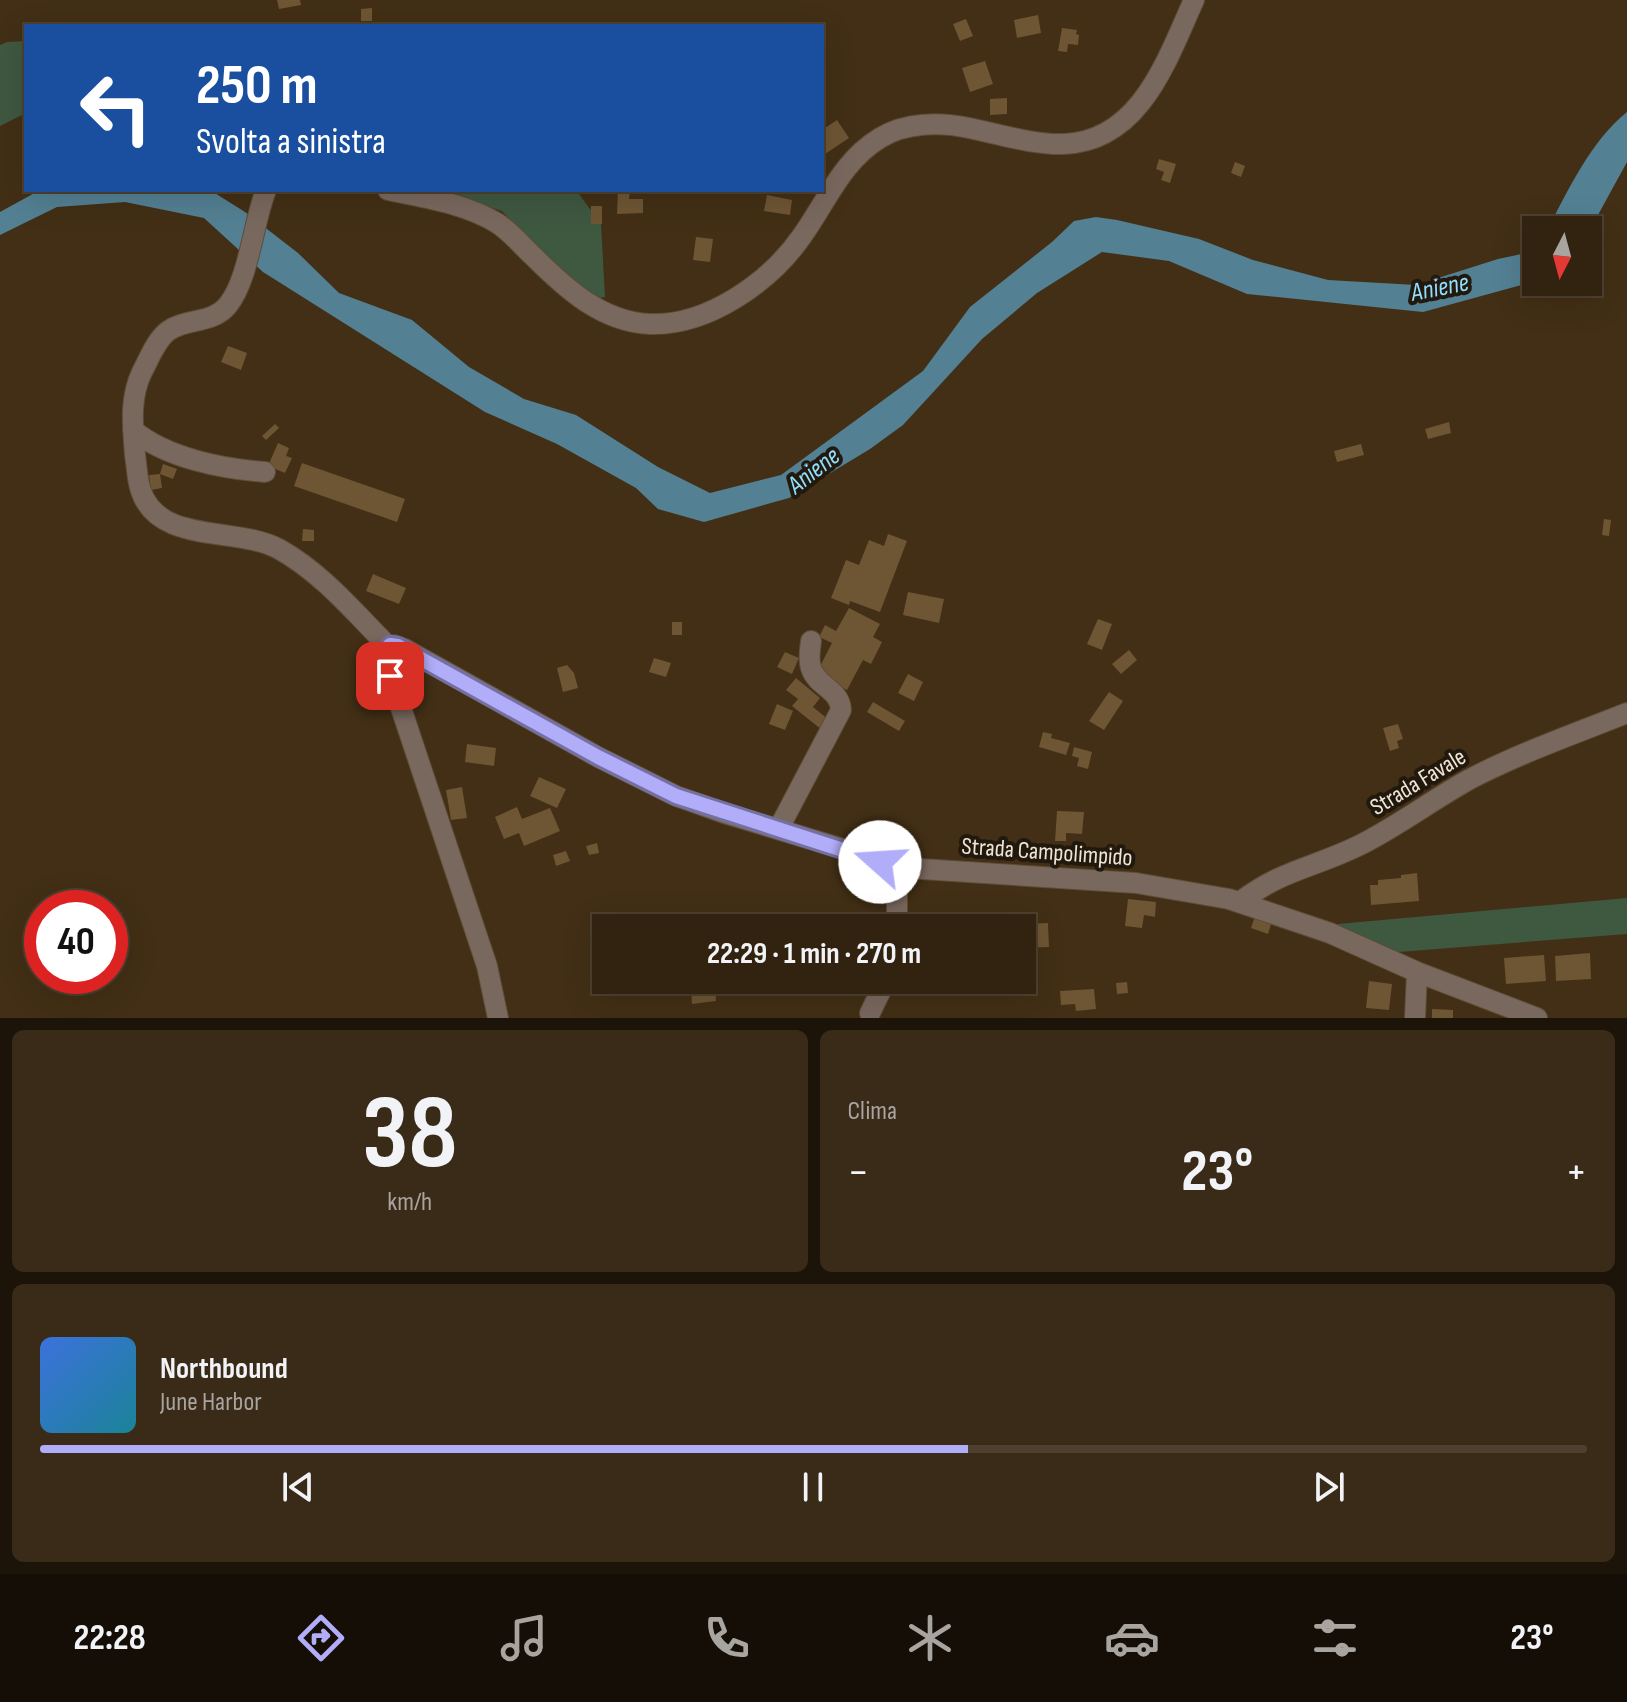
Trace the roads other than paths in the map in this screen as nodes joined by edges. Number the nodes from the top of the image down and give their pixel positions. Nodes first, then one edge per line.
1 (1194, 0) edge
2 (396, 192) edge
3 (263, 196) edge
4 (133, 430) junction
5 (265, 472) dead end
6 (811, 641) dead end
7 (388, 646) junction
8 (1627, 713) edge
9 (779, 828) junction
10 (897, 866) junction
11 (1240, 902) junction
12 (897, 914) edge
13 (1417, 972) junction
14 (879, 994) edge
15 (870, 1013) dead end
16 (498, 1018) edge
17 (1415, 1018) edge
18 (1537, 1018) edge

1 - 2 street
3 - 4 street
4 - 5 street
4 - 7 street
6 - 9 street
7 - 9 street, Strada Campolimpido
7 - 16 street
8 - 11 street, Strada Favale
9 - 10 street, Strada Campolimpido
10 - 11 street, Strada Campolimpido
10 - 12 street
11 - 13 street, Strada Campolimpido
13 - 17 street
13 - 18 street, Strada Campolimpido
14 - 15 street

